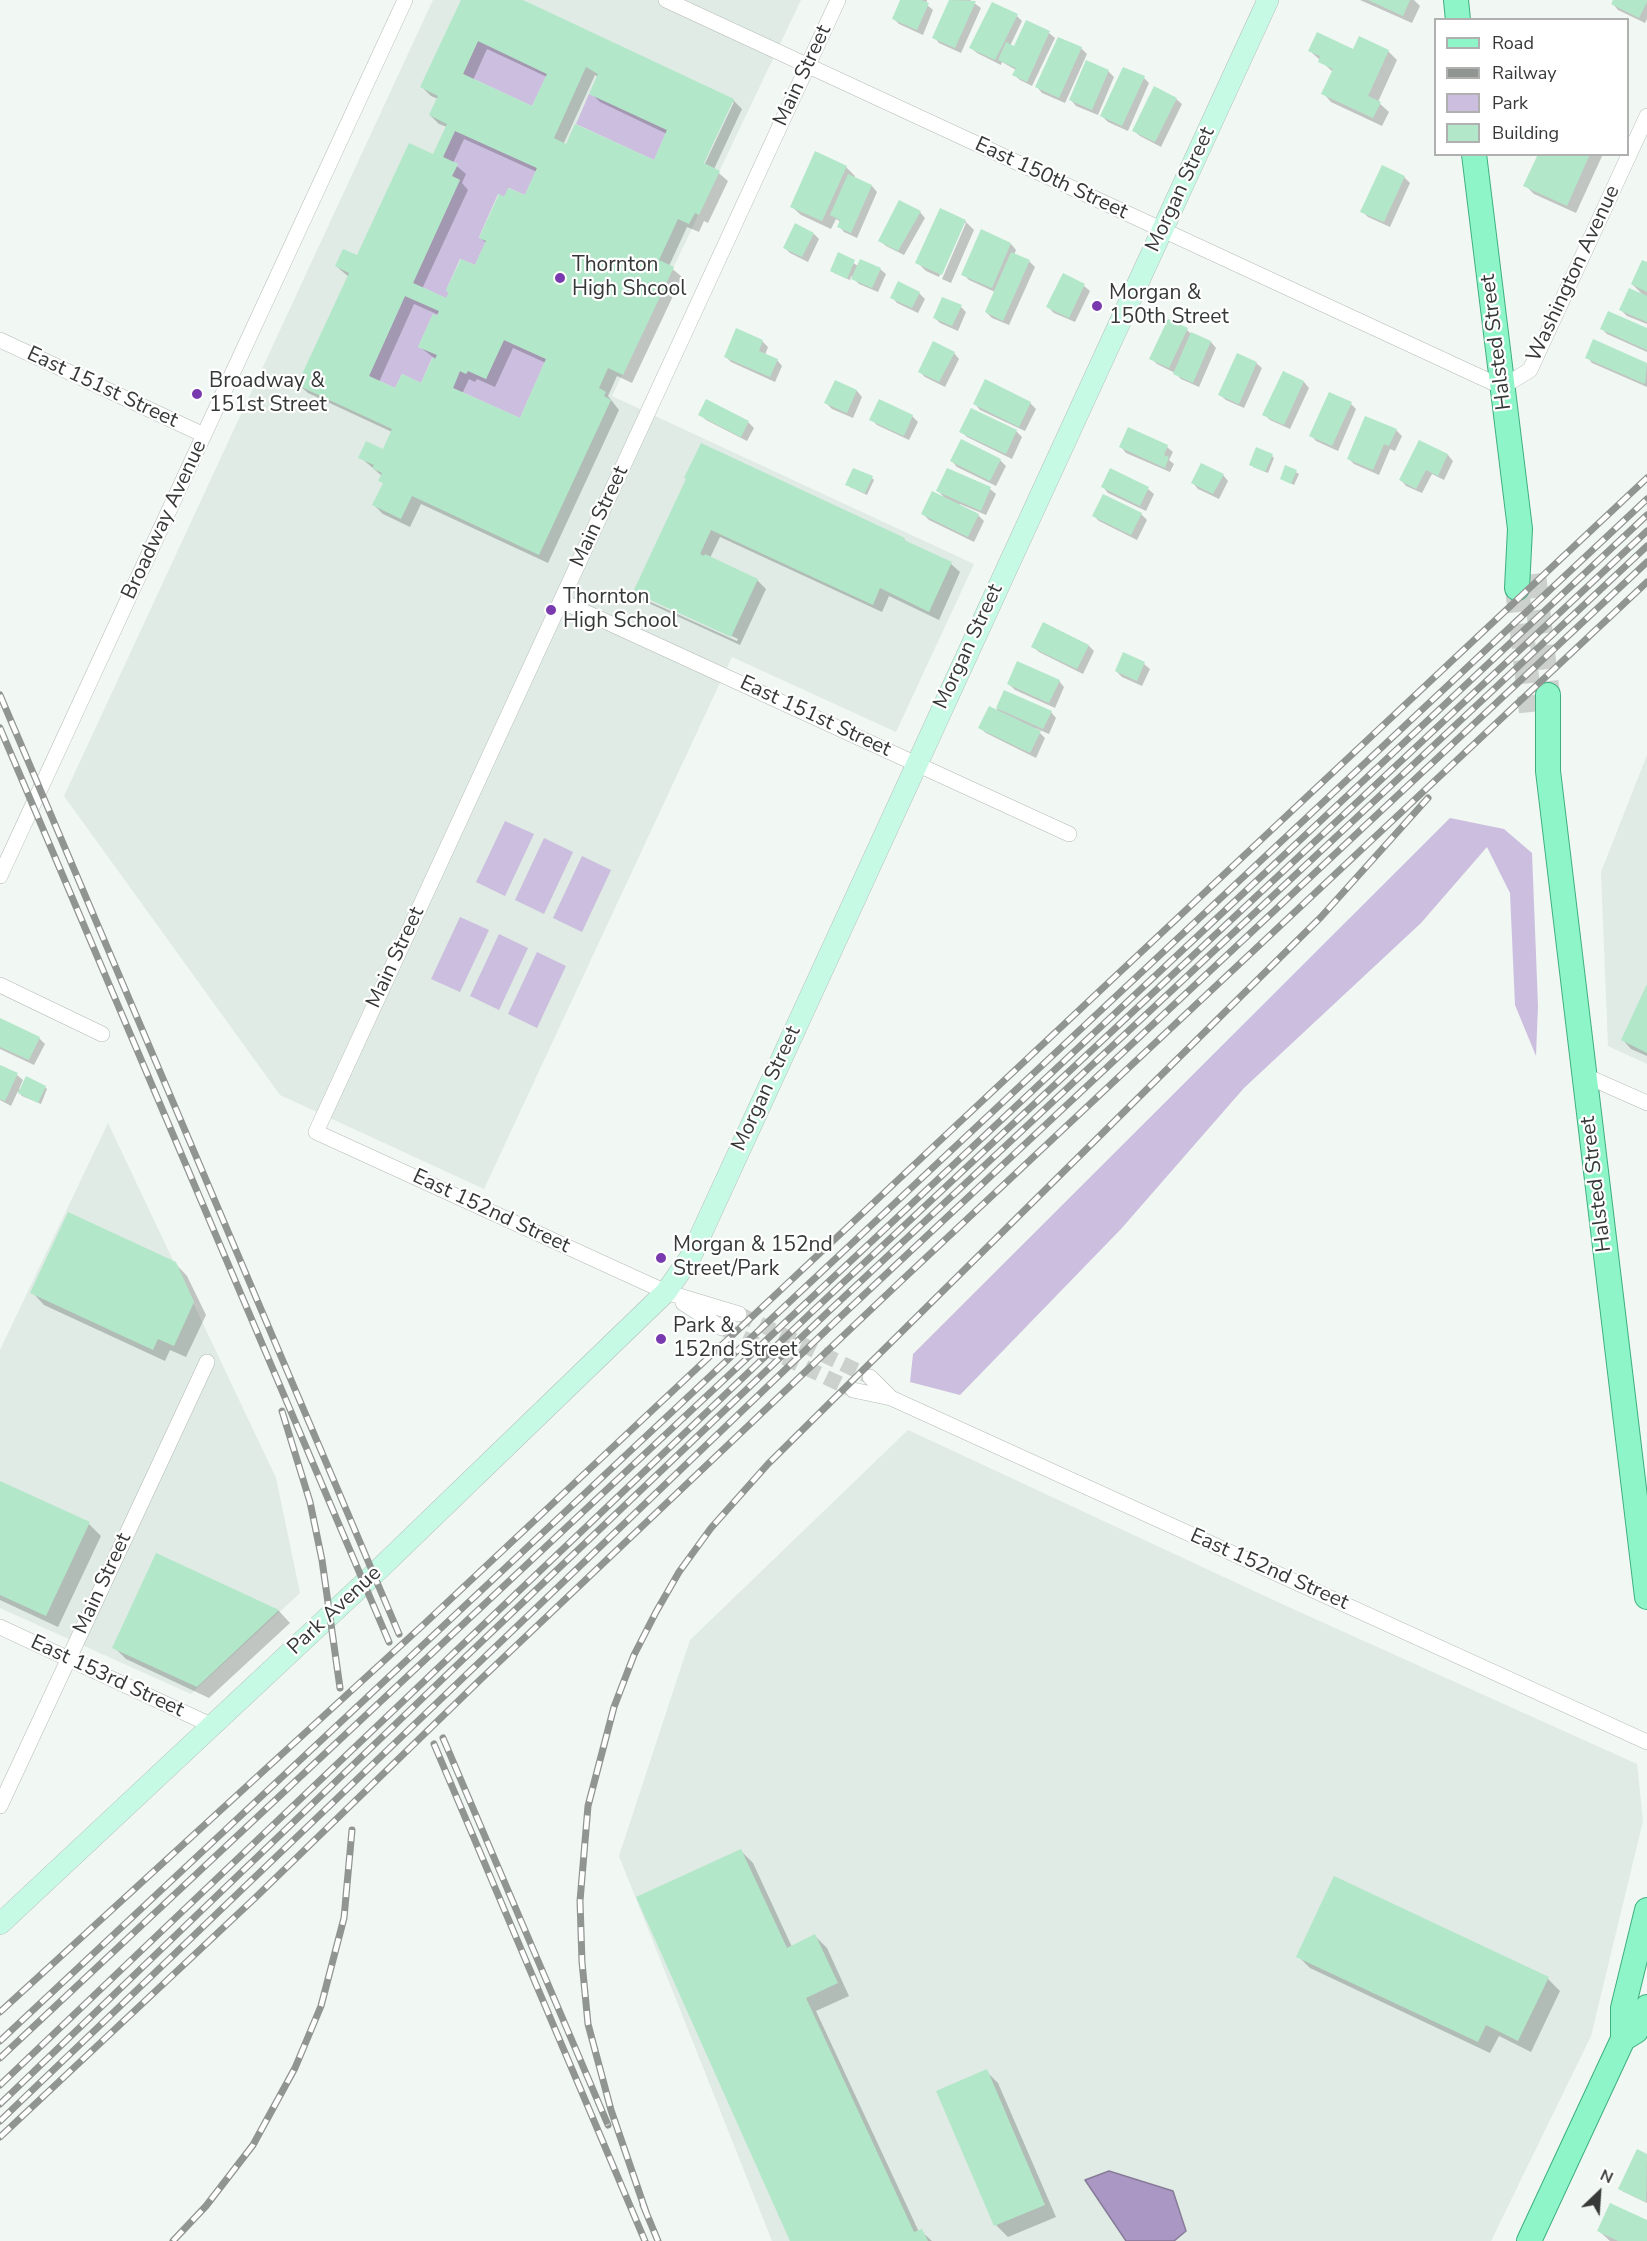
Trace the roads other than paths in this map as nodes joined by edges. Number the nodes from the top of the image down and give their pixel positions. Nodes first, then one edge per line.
1 (405, 0) edge
2 (666, 0) edge
3 (838, 0) edge
4 (1268, 0) edge
5 (1456, 0) edge
6 (1458, 18) edge
7 (808, 66) junction
8 (1647, 116) edge
9 (1629, 155) edge
10 (1474, 156) edge
11 (1629, 156) edge
12 (1162, 231) junction
13 (0, 340) edge
14 (1502, 387) junction
15 (204, 435) junction
16 (1526, 581) tunnel mouth
17 (561, 601) junction
18 (1548, 695) tunnel mouth
19 (1531, 712) tunnel mouth
20 (916, 764) junction
21 (1548, 771) junction
22 (1069, 834) dead end
23 (0, 876) edge
24 (0, 985) edge
25 (102, 1034) dead end
26 (1584, 1075) junction
27 (1647, 1103) edge
28 (316, 1132) joint
29 (666, 1292) junction
30 (739, 1314) tunnel mouth
31 (722, 1328) tunnel mouth
32 (207, 1362) dead end
33 (870, 1377) tunnel mouth
34 (853, 1390) tunnel mouth
35 (891, 1398) junction
36 (1647, 1598) edge
37 (0, 1628) edge
38 (69, 1659) junction
39 (213, 1726) junction
40 (1647, 1742) edge
41 (0, 1806) edge
42 (1647, 1910) edge
43 (0, 1924) edge
44 (1647, 2007) edge
45 (1635, 2031) edge
46 (1529, 2241) edge

1 - 15 street, Broadway Avenue
2 - 7 street, East 150th Street
3 - 7 street, Main Street
4 - 12 street, Morgan Street
5 - 6 main road
7 - 12 street, East 150th Street
7 - 17 street, Main Street
8 - 9 street, Washington Avenue
10 - 14 main road, Halsted Street
11 - 14 street, Washington Avenue
12 - 14 street, East 150th Street
12 - 20 street, Morgan Street
13 - 15 street, East 151st Street
14 - 16 main road, Halsted Street
15 - 23 street, Broadway Avenue
17 - 20 street, East 151st Street
17 - 28 street, Main Street
18 - 21 main road, Halsted Street
19 - 21 main road, Halsted Street
20 - 22 street, East 151st Street
20 - 29 street, Morgan Street
21 - 26 main road, Halsted Street
24 - 25 street
26 - 27 street
26 - 36 main road, Halsted Street
28 - 29 street, East 152nd Street
29 - 30 street, East 152nd Street
29 - 31 street, East 152nd Street
29 - 39 street, Park Avenue
32 - 38 street, Main Street
33 - 35 street, East 152nd Street
34 - 35 street, East 152nd Street
35 - 40 street, East 152nd Street
37 - 38 street, East 153rd Street
38 - 39 street, East 153rd Street
38 - 41 street, Main Street
39 - 43 street, Park Avenue
42 - 45 main road
44 - 45 main road
45 - 46 main road

